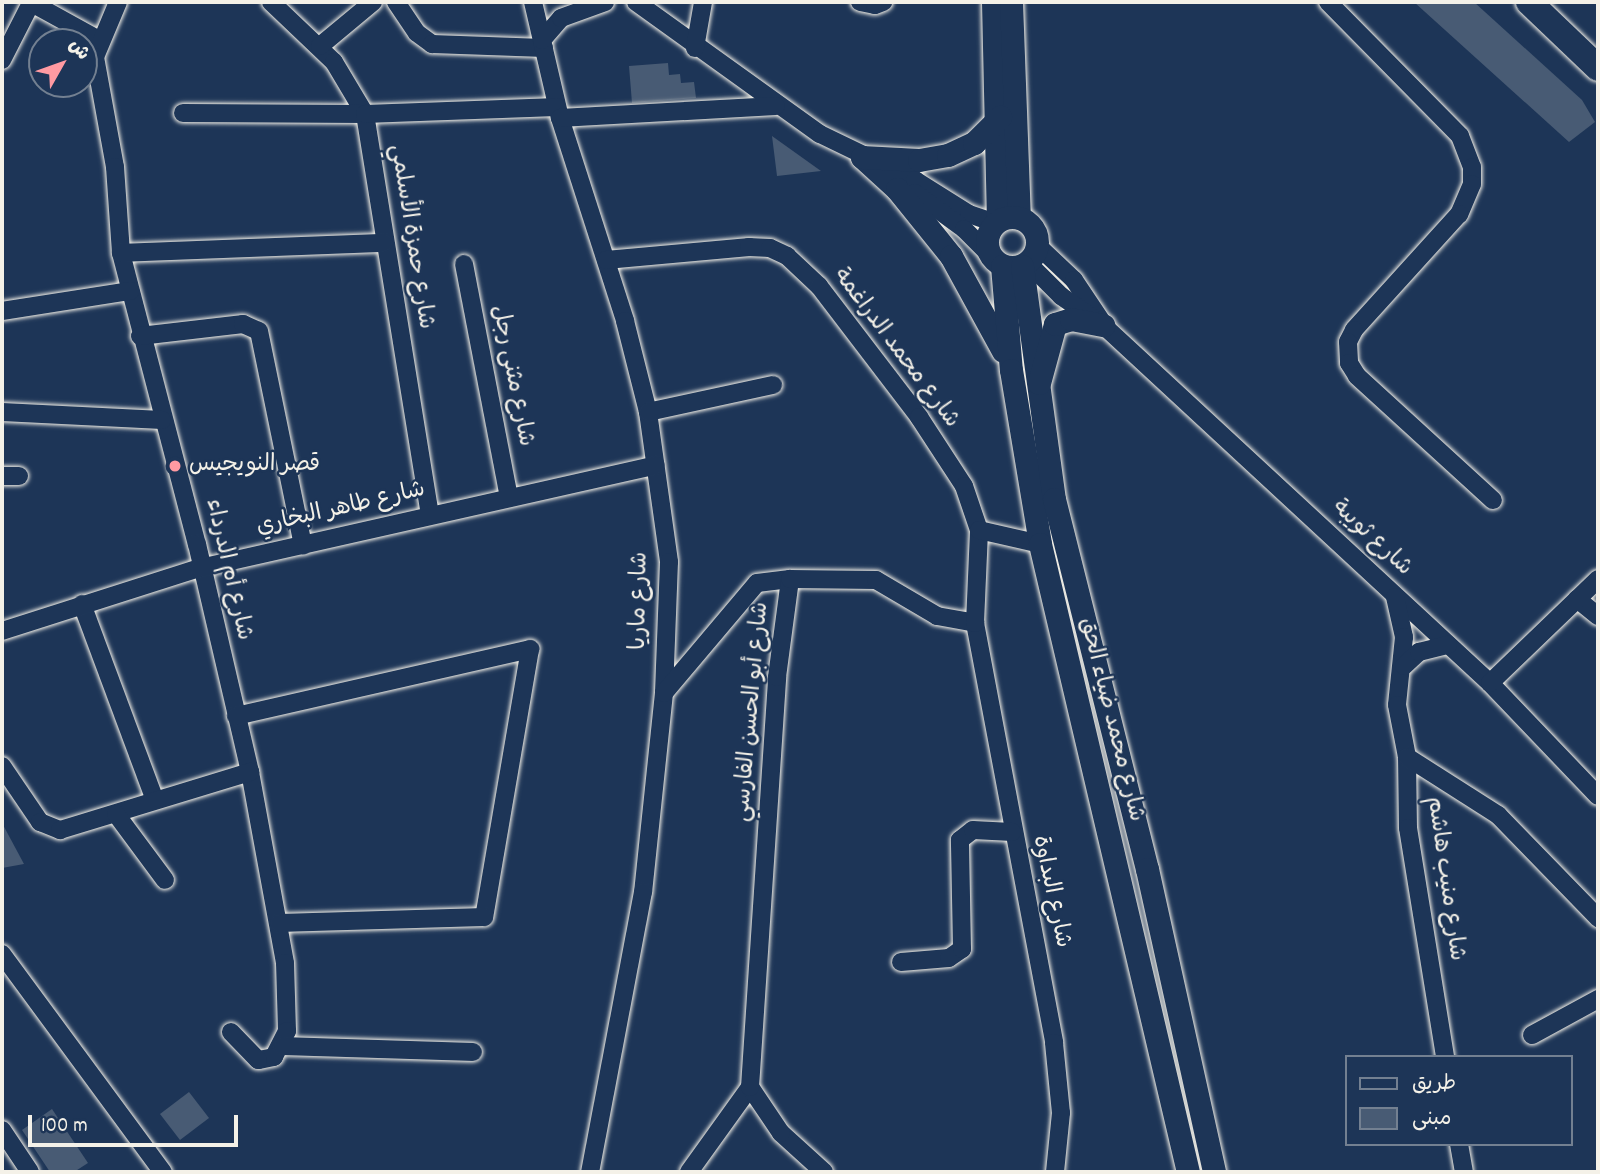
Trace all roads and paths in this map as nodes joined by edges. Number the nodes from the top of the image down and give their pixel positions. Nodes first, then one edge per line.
1 (30, 2) edge
2 (118, 2) edge
3 (271, 2) edge
4 (373, 2) edge
5 (396, 2) edge
6 (533, 2) edge
7 (605, 2) edge
8 (636, 2) edge
9 (703, 2) edge
10 (860, 2) edge
11 (883, 2) edge
12 (993, 2) edge
13 (1011, 2) edge
14 (1328, 2) edge
15 (1529, 2) edge
16 (99, 40) junction
17 (543, 44) junction
18 (320, 46) junction
19 (695, 48) junction
20 (2, 60) edge
21 (1598, 68) edge
22 (776, 106) junction
23 (559, 112) junction
24 (183, 113) dead end
25 (365, 114) junction
26 (1006, 116) junction
27 (862, 158) junction
28 (892, 172) junction
29 (1004, 220) junction
30 (384, 243) junction
31 (121, 253) junction
32 (1016, 259) junction
33 (606, 260) junction
34 (464, 264) dead end
35 (130, 292) junction
36 (2, 311) edge
37 (1103, 325) junction
38 (140, 336) junction
39 (1011, 370) junction
40 (773, 385) dead end
41 (1036, 388) junction
42 (2, 412) edge
43 (648, 412) junction
44 (162, 420) junction
45 (656, 465) junction
46 (509, 498) junction
47 (1493, 500) dead end
48 (430, 514) junction
49 (979, 530) junction
50 (1040, 544) junction
51 (303, 546) junction
52 (200, 568) junction
53 (790, 579) junction
54 (1598, 579) edge
55 (1394, 594) junction
56 (1577, 599) junction
57 (82, 604) junction
58 (1598, 616) edge
59 (975, 623) junction
60 (2, 631) edge
61 (1448, 645) junction
62 (1404, 666) junction
63 (1490, 683) junction
64 (664, 693) junction
65 (236, 716) junction
66 (1407, 757) junction
67 (2, 766) edge
68 (250, 772) junction
69 (1598, 796) edge
70 (155, 800) junction
71 (116, 814) junction
72 (1012, 832) junction
73 (165, 880) dead end
74 (1598, 918) edge
75 (279, 923) junction
76 (2, 954) edge
77 (901, 962) dead end
78 (1598, 999) edge
79 (231, 1032) dead end
80 (1532, 1035) dead end
81 (283, 1046) junction
82 (473, 1052) dead end
83 (1445, 1055) edge
84 (750, 1087) junction
85 (2, 1130) edge
86 (1459, 1146) edge
87 (30, 1172) edge
88 (163, 1172) edge
89 (590, 1172) edge
90 (689, 1172) edge
91 (824, 1172) edge
92 (1055, 1172) edge
93 (1188, 1172) edge
94 (1214, 1172) edge
95 (1464, 1172) edge

1 - 16 street
1 - 20 street
2 - 16 street, شارع أم الدرداء
3 - 18 street, شارع حمزة الأسلمي
4 - 18 street
5 - 17 street
6 - 17 street, شارع ماريا
7 - 17 street
8 - 19 street
9 - 19 street
10 - 11 street
12 - 26 main road
13 - 26 main road
14 - 47 street
15 - 21 highway
16 - 31 street, شارع أم الدرداء
17 - 23 street, شارع ماريا
18 - 25 street, شارع حمزة الأسلمي
19 - 22 street
22 - 23 street
22 - 27 street
23 - 25 street
23 - 33 street, شارع ماريا
24 - 25 street
25 - 30 street, شارع حمزة الأسلمي
26 - 27 main road
26 - 29 main road
27 - 28 street
27 - 39 main road
28 - 29 street
28 - 32 street, شارع ثويبة
29 - 32 main road
29 - 32 main road
30 - 31 street
30 - 48 street, شارع حمزة الأسلمي
31 - 35 street, شارع أم الدرداء
32 - 37 street, شارع ثويبة
32 - 39 main road, شارع محمد ضياء الحق
32 - 41 main road, شارع محمد ضياء الحق
33 - 43 street, شارع ماريا
33 - 49 street, شارع محمد الدراغمة
34 - 46 street, شارع مثنى رجل
35 - 36 street
35 - 38 street, شارع أم الدرداء
37 - 41 main road
37 - 55 street, شارع ثويبة
38 - 44 street, شارع أم الدرداء
38 - 51 street
39 - 50 main road, شارع محمد ضياء الحق
40 - 43 street
41 - 94 main road, شارع محمد ضياء الحق
42 - 44 street
43 - 45 street, شارع ماريا
44 - 52 street, شارع أم الدرداء
45 - 46 street, شارع طاهر البخاري
45 - 64 street, شارع ماريا
46 - 48 street, شارع طاهر البخاري
48 - 51 street, شارع طاهر البخاري
49 - 50 street
49 - 59 street
50 - 93 main road, شارع محمد ضياء الحق
51 - 52 street, شارع طاهر البخاري
52 - 57 street, شارع طاهر البخاري
52 - 65 street, شارع أم الدرداء
53 - 59 street, شارع أبو الحسن الفارسي
53 - 64 street
53 - 84 street, شارع أبو الحسن الفارسي
54 - 56 street
55 - 61 street, شارع ثويبة
55 - 62 street, شارع منيب هاشم
56 - 58 street
56 - 63 street
57 - 60 street, شارع طاهر البخاري
57 - 70 street
59 - 72 street, شارع البداوة
61 - 62 street
61 - 63 street, شارع ثويبة
62 - 66 street, شارع منيب هاشم
63 - 69 street, شارع ثويبة
64 - 89 street, شارع ماريا
65 - 68 street, شارع أم الدرداء
65 - 75 street
66 - 74 street
66 - 83 street, شارع منيب هاشم
67 - 71 street
68 - 70 street
68 - 75 street, شارع أم الدرداء
70 - 71 street
71 - 73 street
72 - 77 street
72 - 92 street, شارع البداوة
75 - 81 street, شارع أم الدرداء
76 - 88 street
78 - 80 street
79 - 81 street
81 - 82 street
84 - 90 street
84 - 91 street
85 - 87 street
86 - 95 street

